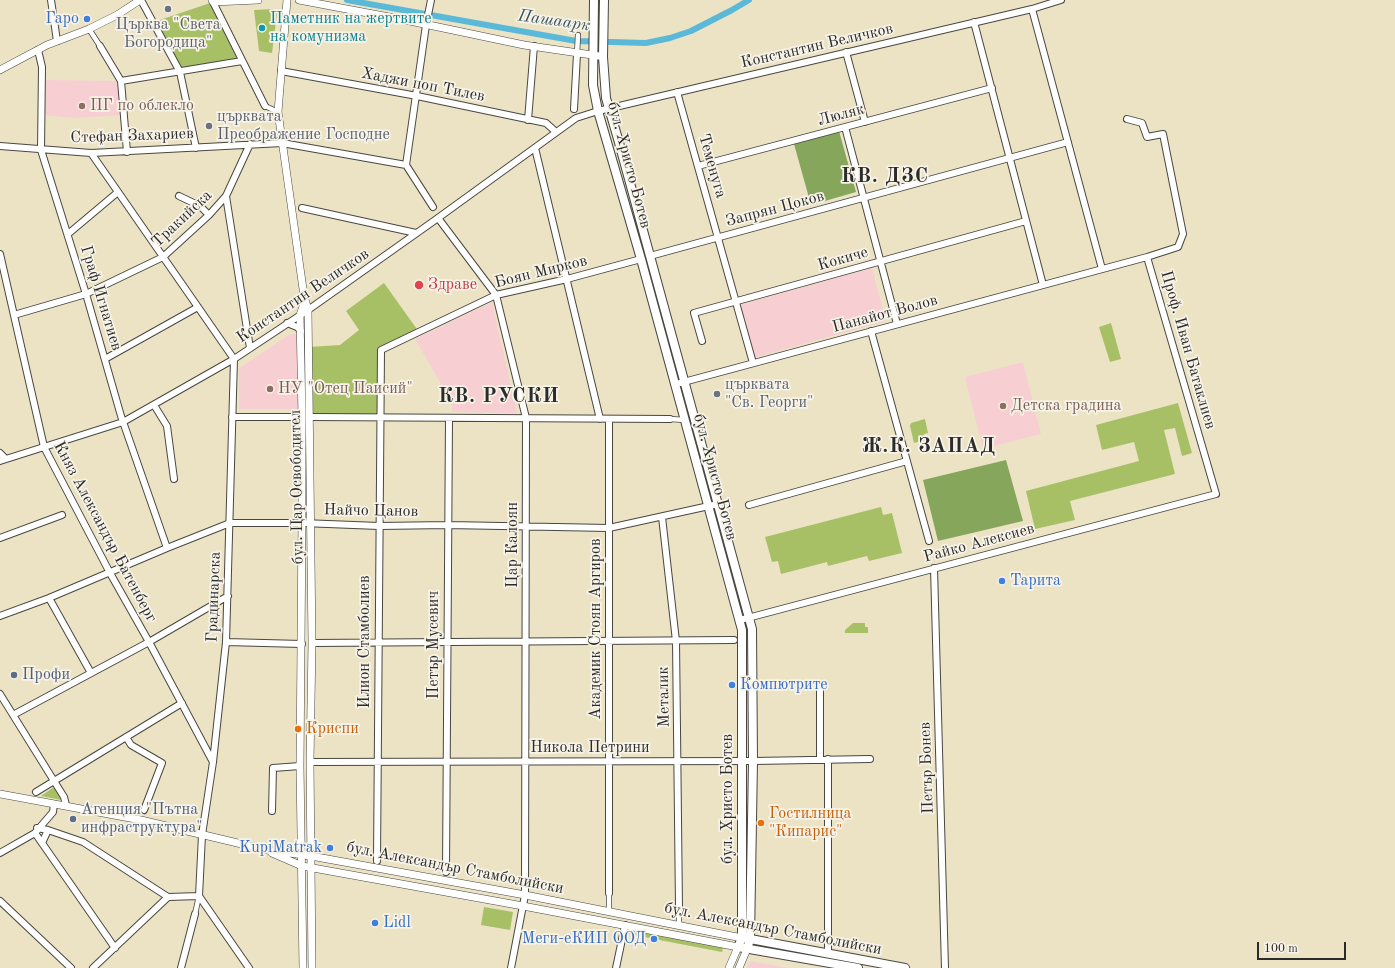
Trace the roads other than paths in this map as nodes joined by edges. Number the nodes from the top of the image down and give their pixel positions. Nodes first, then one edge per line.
1 (50, 0) edge
2 (141, 0) edge
3 (258, 0) edge
4 (286, 0) edge
5 (299, 0) edge
6 (430, 0) edge
7 (594, 0) edge
8 (604, 0) edge
9 (1061, 0) edge
10 (212, 1) edge
11 (1032, 9) junction
12 (974, 22) junction
13 (426, 25) junction
14 (89, 29) junction
15 (578, 36) dead end
16 (57, 41) junction
17 (100, 46) joint
18 (534, 46) junction
19 (38, 50) junction
20 (577, 52) junction
21 (846, 52) junction
22 (592, 54) junction
23 (603, 55) junction
24 (242, 61) junction
25 (0, 70) edge
26 (281, 71) junction
27 (180, 72) junction
28 (121, 81) junction
29 (992, 88) junction
30 (677, 92) junction
31 (417, 96) junction
32 (265, 106) joint
33 (608, 108) junction
34 (574, 109) joint
35 (598, 111) junction
36 (278, 112) junction
37 (576, 118) junction
38 (1127, 119) dead end
39 (528, 120) junction
40 (864, 122) junction
41 (845, 127) junction
42 (556, 132) junction
43 (1068, 142) junction
44 (282, 143) junction
45 (250, 144) junction
46 (0, 146) edge
47 (196, 148) junction
48 (535, 148) junction
49 (41, 150) junction
50 (127, 152) junction
51 (91, 153) junction
52 (1010, 158) junction
53 (406, 165) junction
54 (698, 166) junction
55 (118, 192) junction
56 (179, 196) dead end
57 (226, 196) junction
58 (863, 198) junction
59 (290, 206) junction
60 (433, 206) dead end
61 (302, 208) joint
62 (209, 215) junction
63 (438, 218) junction
64 (1026, 221) junction
65 (416, 233) junction
66 (68, 234) junction
67 (718, 238) junction
68 (0, 254) edge
69 (650, 256) junction
70 (163, 257) junction
71 (1147, 257) junction
72 (641, 259) junction
73 (880, 262) junction
74 (1102, 269) junction
75 (566, 279) junction
76 (1043, 285) junction
77 (86, 294) junction
78 (496, 295) junction
79 (305, 301) junction
80 (736, 302) junction
81 (198, 307) junction
82 (308, 310) junction
83 (300, 314) junction
84 (14, 315) junction
85 (287, 324) junction
86 (897, 324) junction
87 (871, 331) junction
88 (300, 332) junction
89 (702, 341) dead end
90 (250, 348) junction
91 (105, 359) junction
92 (234, 359) junction
93 (753, 363) junction
94 (684, 382) junction
95 (675, 384) junction
96 (154, 405) junction
97 (232, 417) junction
98 (300, 417) junction
99 (310, 417) junction
100 (379, 418) junction
101 (449, 418) junction
102 (526, 418) junction
103 (600, 419) junction
104 (609, 419) junction
105 (670, 419) joint
106 (685, 420) junction
107 (124, 422) junction
108 (44, 447) junction
109 (0, 453) edge
110 (3, 460) edge
111 (907, 461) junction
112 (174, 479) dead end
113 (1216, 494) joint
114 (718, 504) junction
115 (749, 504) dead end
116 (708, 506) junction
117 (62, 515) dead end
118 (662, 517) junction
119 (230, 523) junction
120 (302, 523) junction
121 (311, 523) junction
122 (448, 525) junction
123 (379, 526) junction
124 (526, 526) junction
125 (609, 528) junction
126 (0, 538) edge
127 (929, 540) dead end
128 (167, 548) junction
129 (934, 568) junction
130 (110, 574) junction
131 (228, 596) junction
132 (49, 598) junction
133 (0, 616) edge
134 (750, 617) junction
135 (740, 620) junction
136 (734, 640) joint
137 (743, 640) junction
138 (609, 641) junction
139 (676, 641) junction
140 (149, 642) junction
141 (226, 642) junction
142 (448, 642) junction
143 (526, 642) junction
144 (378, 643) junction
145 (302, 644) junction
146 (312, 644) junction
147 (90, 673) junction
148 (820, 686) dead end
149 (0, 694) edge
150 (182, 703) junction
151 (13, 715) junction
152 (126, 737) junction
153 (820, 759) junction
154 (828, 759) junction
155 (870, 759) dead end
156 (678, 760) junction
157 (377, 761) junction
158 (447, 761) junction
159 (525, 761) junction
160 (609, 761) junction
161 (742, 761) junction
162 (753, 761) junction
163 (213, 762) junction
164 (310, 762) junction
165 (300, 766) junction
166 (53, 780) junction
167 (36, 792) dead end
168 (0, 794) edge
169 (54, 804) junction
170 (66, 805) junction
171 (144, 810) joint
172 (272, 811) dead end
173 (141, 820) junction
174 (36, 830) junction
175 (48, 830) junction
176 (202, 835) junction
177 (42, 843) junction
178 (267, 850) junction
179 (0, 854) edge
180 (302, 854) junction
181 (311, 856) junction
182 (377, 864) junction
183 (302, 866) junction
184 (312, 868) junction
185 (446, 872) joint
186 (446, 880) junction
187 (609, 893) joint
188 (525, 895) junction
189 (199, 896) junction
190 (168, 897) junction
191 (0, 901) edge
192 (523, 906) junction
193 (679, 908) joint
194 (608, 911) junction
195 (195, 914) joint
196 (625, 925) junction
197 (679, 925) junction
198 (746, 938) junction
199 (738, 947) junction
200 (115, 948) junction
201 (747, 949) junction
202 (828, 954) junction
203 (71, 968) edge
204 (93, 968) edge
205 (181, 968) edge
206 (249, 968) edge
207 (303, 968) edge
208 (312, 968) edge
209 (511, 968) edge
210 (616, 968) edge
211 (729, 968) edge
212 (739, 968) edge
213 (858, 968) edge
214 (905, 968) edge
215 (945, 968) edge

1 - 16 street
2 - 14 street
2 - 27 street
3 - 10 street
4 - 26 street, бул. Цар Освободител
5 - 13 street
6 - 13 street
7 - 22 main road, бул. Христо Ботев
8 - 23 main road, бул. Христо Ботев
9 - 11 street, Константин Величков
10 - 24 street
11 - 12 street, Константин Величков
11 - 43 street
12 - 21 street, Константин Величков
12 - 29 street
13 - 18 street
13 - 31 street
14 - 16 street
14 - 17 street
15 - 20 street
16 - 19 street
17 - 28 street
18 - 20 street
18 - 39 street
19 - 25 street
19 - 49 street, Граф Игнатиев
20 - 22 street
20 - 34 street
21 - 30 street, Константин Величков
21 - 40 street
22 - 23 street
22 - 35 main road, бул. Христо Ботев
23 - 33 main road, бул. Христо Ботев
24 - 27 street
24 - 32 street
26 - 31 street, Хаджи поп Тилев
26 - 36 street, бул. Цар Освободител
27 - 28 street
27 - 47 street
28 - 50 street
29 - 40 street, Люляк
29 - 52 street
30 - 33 street, Константин Величков
30 - 54 street, Теменуга
31 - 39 street, Хаджи поп Тилев
31 - 53 street
32 - 36 street
33 - 35 street, Константин Величков
33 - 69 main road, бул. Христо Ботев
34 - 37 street
35 - 37 street, Константин Величков
35 - 72 main road, бул. Христо Ботев
36 - 44 street, бул. Цар Освободител
37 - 42 street, Константин Величков
38 - 71 street
39 - 42 street, Хаджи поп Тилев
40 - 41 street, Люляк
41 - 54 street, Люляк
41 - 58 street
42 - 48 street, Константин Величков
43 - 52 street, Запрян Цоков
43 - 74 street
44 - 45 street, Стефан Захариев
44 - 53 street, Стефан Захариев
44 - 59 street, бул. Цар Освободител
45 - 47 street, Стефан Захариев
45 - 57 street, Тракийска
46 - 49 street, Стефан Захариев
47 - 50 street, Стефан Захариев
48 - 63 street, Константин Величков
48 - 75 street
49 - 51 street, Стефан Захариев
49 - 66 street, Граф Игнатиев
50 - 51 street, Стефан Захариев
51 - 55 street
52 - 58 street, Запрян Цоков
52 - 64 street
53 - 60 street
54 - 67 street, Теменуга
55 - 66 street
55 - 70 street
56 - 62 street
57 - 62 street, Тракийска
57 - 90 street
58 - 67 street, Запрян Цоков
58 - 73 street
59 - 61 street
59 - 79 street, бул. Цар Освободител
61 - 65 street
62 - 70 street, Тракийска
63 - 65 street, Константин Величков
63 - 78 street, Цар Калоян
64 - 73 street, Кокиче
64 - 76 street
65 - 82 street, Константин Величков
66 - 77 street, Граф Игнатиев
67 - 69 street, Запрян Цоков
67 - 80 street, Теменуга
68 - 84 street, Княз Александър Батенберг
69 - 94 main road, бул. Христо Ботев
70 - 77 street, Тракийска
70 - 81 street
71 - 74 street, Проф. Иван Батаклиев
71 - 113 street, Проф. Иван Батаклиев
72 - 75 street, Боян Мирков
72 - 95 main road, бул. Христо Ботев
73 - 80 street, Кокиче
73 - 86 street
74 - 76 street, Панайот Волов
75 - 78 street, Боян Мирков
75 - 103 street
76 - 86 street, Панайот Волов
77 - 84 street, Тракийска
77 - 91 street, Граф Игнатиев
78 - 100 street, Боян Мирков
78 - 102 street, Цар Калоян
79 - 82 street, бул. Цар Освободител
79 - 83 street
80 - 89 street, Кокиче
80 - 93 street, Теменуга
81 - 91 street
81 - 92 street
82 - 83 street, Константин Величков
82 - 99 street, бул. Цар Освободител
83 - 85 street, Константин Величков
83 - 88 street, бул. Цар Освободител
84 - 108 street, Княз Александър Батенберг
85 - 88 street
85 - 90 street, Константин Величков
86 - 87 street, Панайот Волов
87 - 93 street, Панайот Волов
87 - 111 street
88 - 98 street, бул. Цар Освободител
90 - 92 street, Константин Величков
91 - 107 street, Граф Игнатиев
92 - 96 street, Константин Величков
92 - 97 street, Градинарска
93 - 94 street, Панайот Волов
94 - 95 street, Панайот Волов
94 - 114 main road, бул. Христо Ботев
95 - 106 main road, бул. Христо Ботев
96 - 107 street, Константин Величков
96 - 112 street
97 - 98 street
97 - 119 street, Градинарска
98 - 120 street, бул. Цар Освободител
99 - 100 street
99 - 121 street, бул. Цар Освободител
100 - 101 street
100 - 123 street, Илион Стамболиев
101 - 102 street
101 - 122 street, Петър Мусевич
102 - 103 street
102 - 124 street, Цар Калоян
103 - 104 street
104 - 105 street
104 - 125 street, Академик Стоян Аргиров
105 - 106 street
106 - 116 main road, бул. Христо Ботев
107 - 108 street, Константин Величков
107 - 128 street, Граф Игнатиев
108 - 110 street, Константин Величков
108 - 130 street, Княз Александър Батенберг
109 - 110 street
111 - 115 street
111 - 127 street
113 - 129 street, Райко Алексиев
114 - 116 street, Найчо Цанов
114 - 134 main road, бул. Христо Ботев
116 - 118 street, Найчо Цанов
116 - 135 main road, бул. Христо Ботев
117 - 126 street
118 - 125 street, Найчо Цанов
118 - 139 street, Металик
119 - 120 street, Найчо Цанов
119 - 128 street, Найчо Цанов
119 - 131 street, Градинарска
120 - 121 street, Найчо Цанов
120 - 145 street, бул. Цар Освободител
121 - 123 street, Найчо Цанов
121 - 146 street, бул. Цар Освободител
122 - 123 street, Найчо Цанов
122 - 124 street, Найчо Цанов
122 - 142 street, Петър Мусевич
123 - 144 street, Илион Стамболиев
124 - 125 street, Найчо Цанов
124 - 143 street, Цар Калоян
125 - 138 street, Академик Стоян Аргиров
128 - 130 street, Найчо Цанов
129 - 134 street, Райко Алексиев
129 - 215 street, Петър Бонев
130 - 132 street, Найчо Цанов
130 - 140 street, Княз Александър Батенберг
131 - 140 street
131 - 141 street, Градинарска
132 - 133 street, Найчо Цанов
132 - 147 street
134 - 135 street, Райко Алексиев
134 - 162 main road, бул. Христо Ботев
135 - 137 main road, бул. Христо Ботев
136 - 137 street
136 - 139 street
137 - 161 main road, бул. Христо Ботев
138 - 139 street
138 - 143 street
138 - 160 street, Академик Стоян Аргиров
139 - 156 street, Металик
140 - 147 street
140 - 150 street, Княз Александър Батенберг
141 - 145 street
141 - 163 street, Градинарска
142 - 143 street
142 - 144 street
142 - 158 street, Петър Мусевич
143 - 159 street, Цар Калоян
144 - 146 street
144 - 157 street, Илион Стамболиев
145 - 165 street, бул. Цар Освободител
146 - 164 street, бул. Цар Освободител
147 - 151 street
148 - 153 street
149 - 151 street
150 - 152 street
150 - 163 street, Княз Александър Батенберг
151 - 166 street
152 - 166 street
152 - 171 street
153 - 154 street, Никола Петрини
153 - 162 street, Никола Петрини
154 - 155 street, Никола Петрини
154 - 202 street
156 - 160 street, Никола Петрини
156 - 161 street, Никола Петрини
156 - 193 street, Металик
157 - 158 street, Никола Петрини
157 - 164 street, Никола Петрини
157 - 182 street, Илион Стамболиев
158 - 159 street, Никола Петрини
158 - 185 street, Петър Мусевич
159 - 160 street, Никола Петрини
159 - 188 street, Цар Калоян
160 - 187 street, Академик Стоян Аргиров
161 - 162 street, Никола Петрини
161 - 198 main road, бул. Христо Ботев
162 - 198 main road, бул. Христо Ботев
163 - 176 street, Градинарска
164 - 181 street, бул. Цар Освободител
165 - 172 street
165 - 180 street, бул. Цар Освободител
166 - 167 street
166 - 170 street
168 - 169 street, бул. Александър Стамболийски
169 - 170 street, бул. Александър Стамболийски
169 - 174 street
170 - 173 street, бул. Александър Стамболийски
171 - 173 street
173 - 176 street, бул. Александър Стамболийски
174 - 175 street
174 - 177 street
174 - 179 street
175 - 177 street
175 - 190 street
176 - 178 street, бул. Александър Стамболийски
176 - 189 street, Градинарска
177 - 200 street
178 - 180 street, бул. Александър Стамболийски
178 - 183 street, бул. Александър Стамболийски
180 - 181 street, бул. Александър Стамболийски
180 - 183 street, бул. Цар Освободител
181 - 182 street, бул. Александър Стамболийски
181 - 184 street, бул. Цар Освободител
182 - 186 street, бул. Александър Стамболийски
183 - 184 street, бул. Александър Стамболийски
183 - 207 street
184 - 192 street, бул. Александър Стамболийски
184 - 208 street
185 - 186 street
186 - 188 street, бул. Александър Стамболийски
187 - 194 street, Академик Стоян Аргиров
188 - 192 street, Цар Калоян
188 - 194 street, бул. Александър Стамболийски
189 - 190 street
189 - 195 street
189 - 206 street
190 - 200 street
191 - 203 street
192 - 196 street, бул. Александър Стамболийски
192 - 209 street, Цар Калоян
193 - 197 street, Металик
194 - 197 street, бул. Александър Стамболийски
195 - 205 street
196 - 199 street, бул. Александър Стамболийски
196 - 210 street
197 - 198 street, бул. Александър Стамболийски
198 - 199 main road, бул. Христо Ботев
198 - 201 main road, бул. Христо Ботев
198 - 202 main road, бул. Александър Стамболийски
199 - 201 main road, бул. Александър Стамболийски
199 - 211 street, бул. Христо Ботев
200 - 204 street
201 - 212 street, бул. Христо Ботев
201 - 213 main road, бул. Александър Стамболийски
202 - 214 main road, бул. Александър Стамболийски

